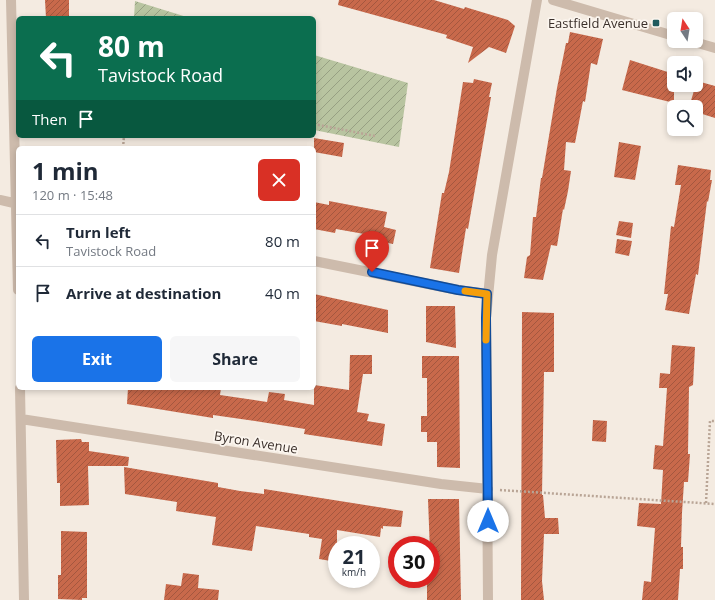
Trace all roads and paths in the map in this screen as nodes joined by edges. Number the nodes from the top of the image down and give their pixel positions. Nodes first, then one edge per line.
1 (11, 0) edge
2 (537, 0) edge
3 (553, 0) edge
4 (667, 34) edge
5 (703, 44) edge
6 (715, 48) edge
7 (316, 124) edge
8 (376, 136) dead end
9 (16, 169) edge
10 (0, 200) edge
11 (16, 203) edge
12 (316, 261) edge
13 (487, 294) junction
14 (20, 390) edge
15 (21, 419) junction
16 (715, 422) edge
17 (488, 489) junction
18 (706, 503) junction
19 (715, 504) edge
20 (24, 600) edge
21 (488, 600) edge

1 - 9 street
2 - 13 street
3 - 4 street
5 - 6 street
7 - 8 path
10 - 11 street
12 - 13 street
13 - 17 street
14 - 15 street
15 - 17 street, Byron Avenue
15 - 20 street
16 - 18 path
17 - 18 path
17 - 21 street
18 - 19 path

